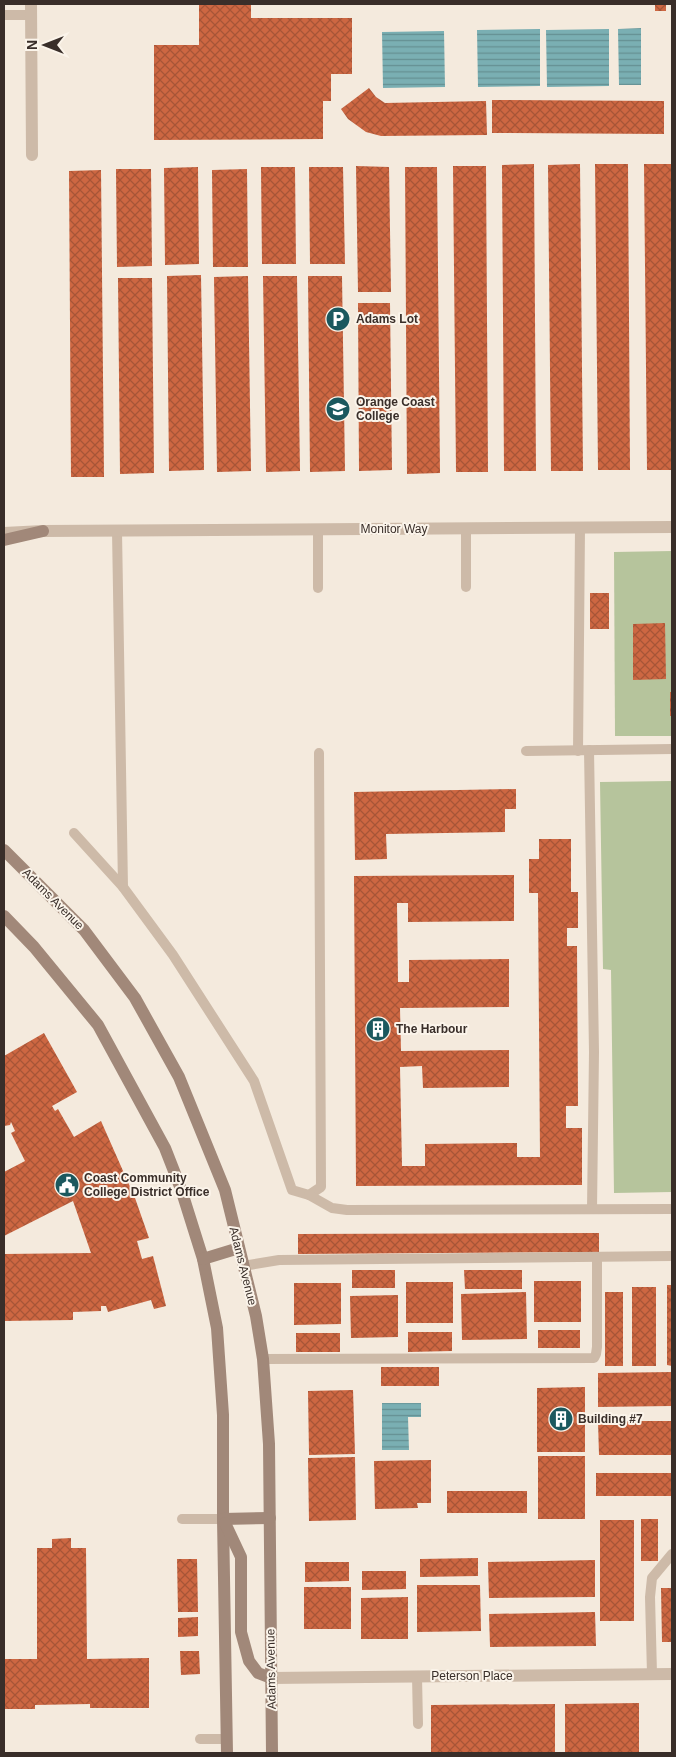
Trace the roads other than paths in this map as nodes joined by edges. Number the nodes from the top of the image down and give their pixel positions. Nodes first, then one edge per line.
1 (31, 9) edge
2 (4, 15) edge
3 (32, 155) dead end
4 (672, 527) edge
5 (466, 528) junction
6 (580, 528) junction
7 (318, 529) junction
8 (43, 531) junction
9 (117, 531) junction
10 (4, 533) edge
11 (4, 540) edge
12 (466, 587) dead end
13 (318, 588) dead end
14 (672, 749) edge
15 (584, 751) junction
16 (526, 752) dead end
17 (319, 753) dead end
18 (74, 833) dead end
19 (4, 850) edge
20 (123, 887) junction
21 (4, 916) edge
22 (309, 1196) junction
23 (592, 1209) junction
24 (672, 1209) edge
25 (239, 1248) junction
26 (672, 1256) edge
27 (597, 1258) junction
28 (203, 1259) junction
29 (243, 1266) junction
30 (263, 1359) junction
31 (182, 1518) dead end
32 (270, 1518) junction
33 (223, 1519) junction
34 (672, 1554) edge
35 (652, 1674) junction
36 (672, 1674) edge
37 (418, 1676) junction
38 (271, 1678) junction
39 (418, 1724) dead end
40 (200, 1739) dead end
41 (227, 1739) junction
42 (227, 1753) edge
43 (272, 1753) edge

1 - 2 lane
1 - 3 street
4 - 6 street, Monitor Way
5 - 6 street, Monitor Way
5 - 7 street, Monitor Way
5 - 12 lane
6 - 15 lane
7 - 9 street, Monitor Way
7 - 13 lane
8 - 9 street, Monitor Way
8 - 10 street, Monitor Way
8 - 11 main road
9 - 20 lane
14 - 15 lane
15 - 16 lane
15 - 23 lane
17 - 22 lane
18 - 20 lane
19 - 25 main road, Adams Avenue
20 - 22 lane
21 - 28 main road
22 - 23 lane
23 - 24 lane
25 - 28 main road
25 - 29 main road, Adams Avenue
26 - 27 lane
27 - 29 lane
27 - 30 lane
28 - 33 main road
29 - 30 main road, Adams Avenue
30 - 32 main road, Adams Avenue
31 - 33 lane
32 - 33 main road
32 - 38 main road, Adams Avenue
33 - 38 main road
33 - 41 main road
34 - 35 lane
35 - 36 street, Peterson Place
35 - 37 street, Peterson Place
37 - 38 street, Peterson Place
37 - 39 lane
38 - 43 main road, Adams Avenue
40 - 41 lane
41 - 42 main road

